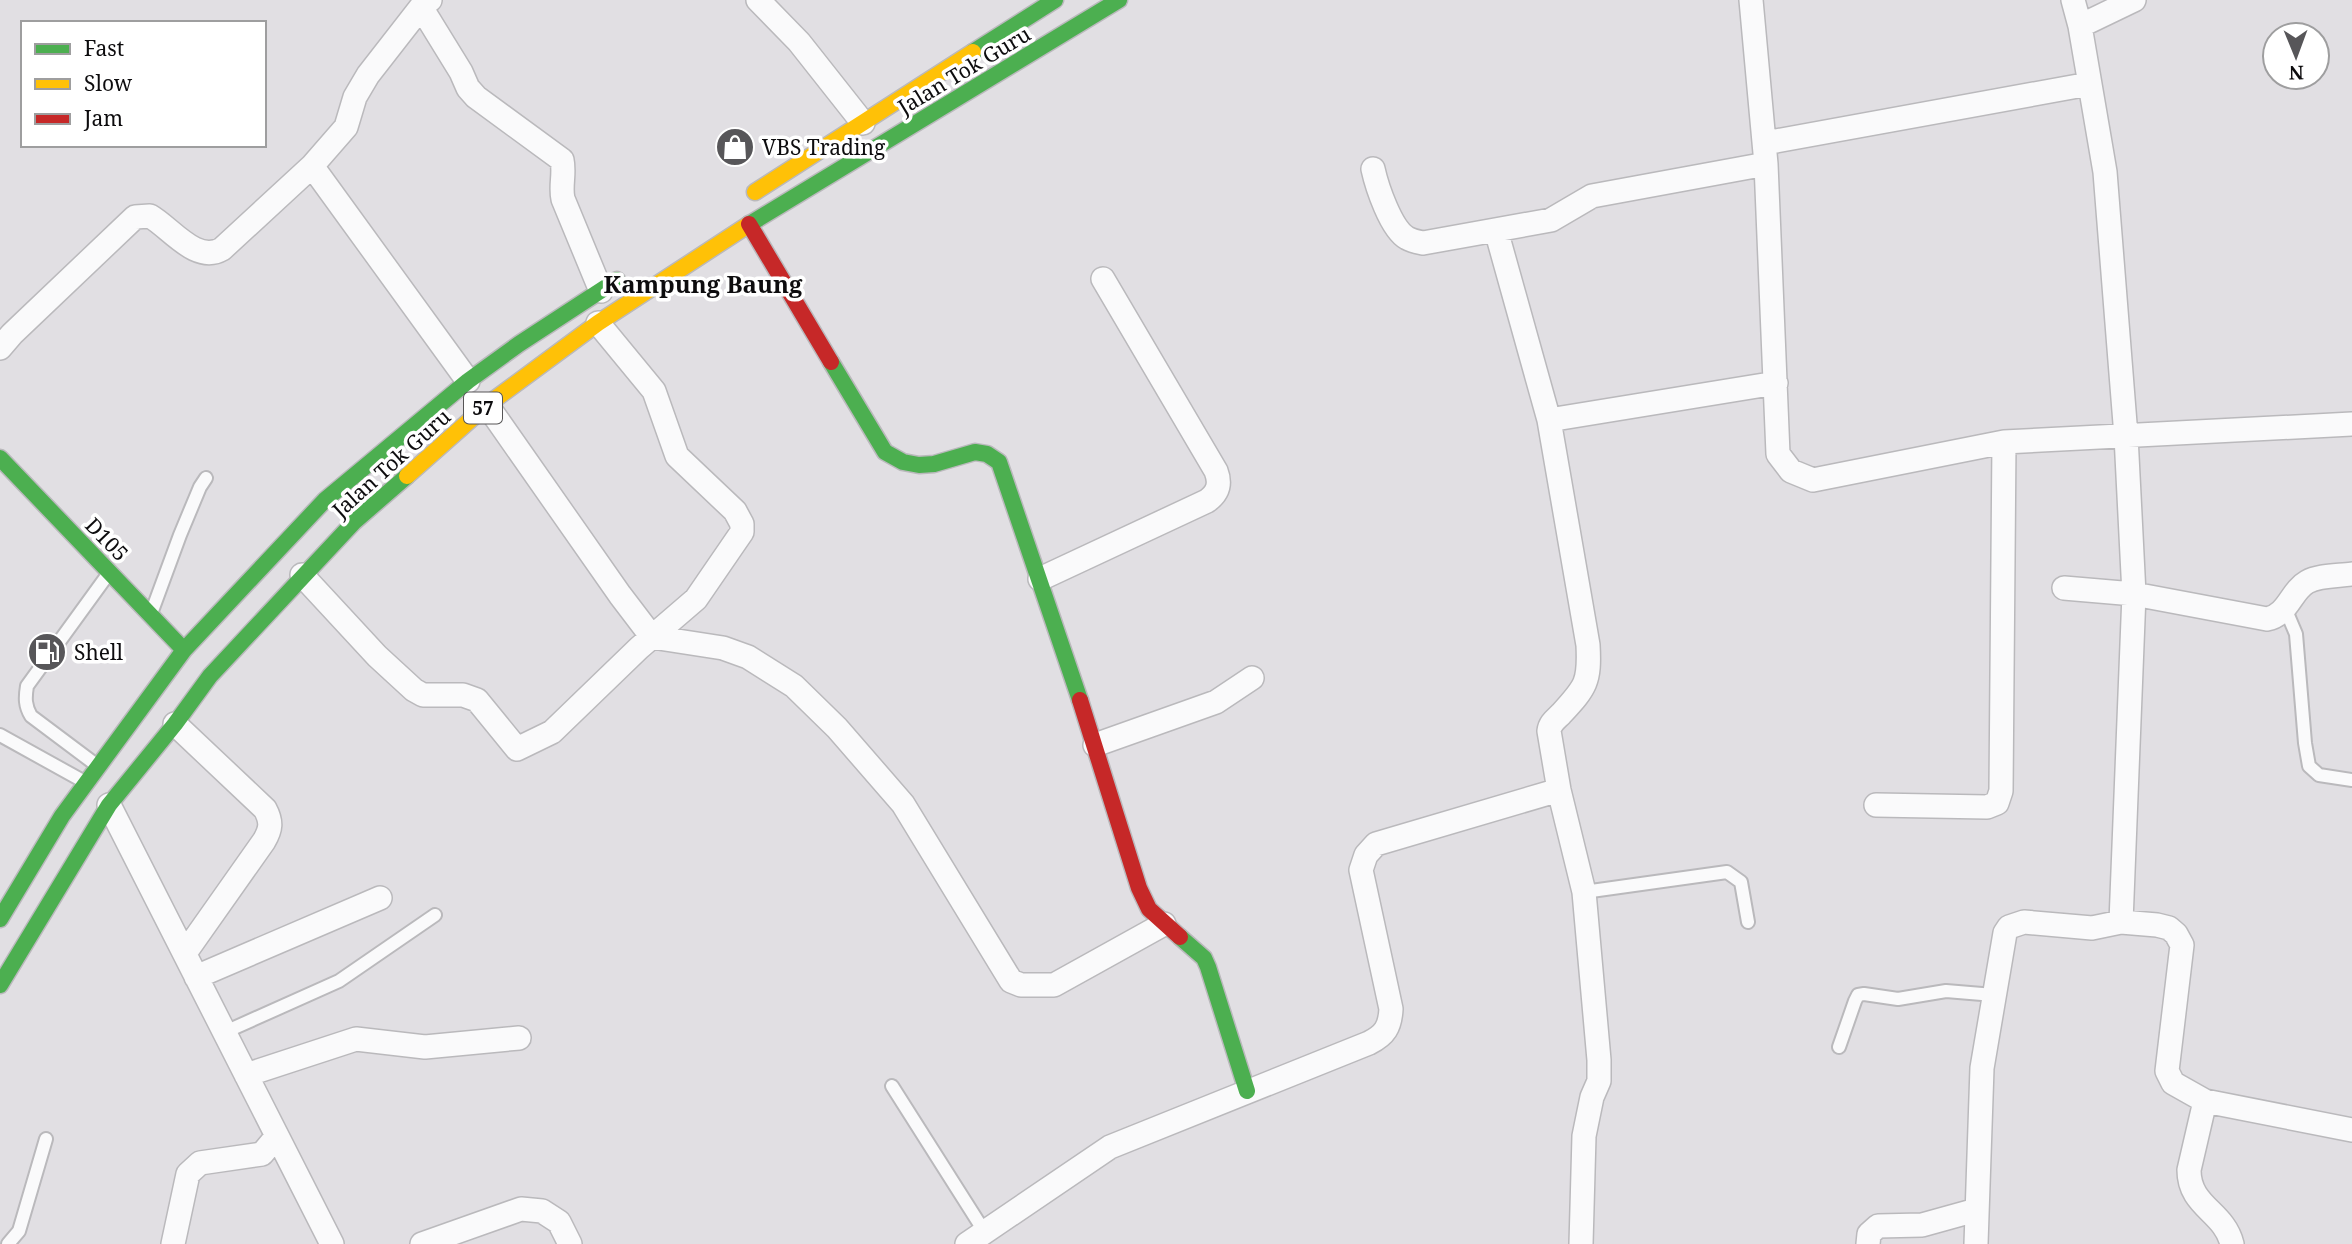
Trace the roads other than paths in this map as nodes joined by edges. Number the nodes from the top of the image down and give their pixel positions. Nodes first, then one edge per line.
1 (758, 0) edge
2 (1055, 0) edge
3 (1119, 0) edge
4 (1751, 0) edge
5 (2073, 0) edge
6 (2134, 0) edge
7 (417, 5) edge
8 (2080, 26) junction
9 (2089, 84) junction
10 (863, 123) junction
11 (1765, 154) junction
12 (312, 166) junction
13 (1373, 169) dead end
14 (738, 203) dead end
15 (749, 225) junction
16 (1496, 230) junction
17 (635, 269) dead end
18 (1103, 279) dead end
19 (601, 291) junction
20 (598, 323) junction
21 (0, 348) edge
22 (468, 381) junction
23 (1776, 383) junction
24 (487, 405) junction
25 (1549, 420) junction
26 (2352, 424) edge
27 (2126, 436) junction
28 (2004, 442) junction
29 (3, 469) edge
30 (206, 478) dead end
31 (110, 572) junction
32 (302, 575) junction
33 (2352, 575) edge
34 (1040, 579) junction
35 (2064, 588) dead end
36 (2134, 594) junction
37 (2285, 608) junction
38 (151, 615) junction
39 (652, 637) junction
40 (184, 650) junction
41 (1252, 678) dead end
42 (175, 723) junction
43 (0, 735) edge
44 (1095, 745) junction
45 (98, 766) junction
46 (2352, 780) edge
47 (87, 782) junction
48 (1559, 790) junction
49 (109, 805) junction
50 (1877, 805) dead end
51 (83, 848) junction
52 (26, 876) junction
53 (1584, 892) junction
54 (380, 898) dead end
55 (435, 915) dead end
56 (0, 919) edge
57 (1748, 922) dead end
58 (2121, 922) junction
59 (1164, 925) junction
60 (185, 953) junction
61 (197, 977) junction
62 (0, 985) edge
63 (1994, 995) junction
64 (225, 1032) junction
65 (519, 1038) dead end
66 (1839, 1047) dead end
67 (246, 1075) junction
68 (892, 1086) dead end
69 (1247, 1091) junction
70 (2206, 1101) junction
71 (2352, 1130) edge
72 (277, 1136) junction
73 (46, 1139) dead end
74 (1976, 1210) junction
75 (975, 1237) edge
76 (8, 1244) edge
77 (173, 1244) edge
78 (332, 1244) edge
79 (422, 1244) edge
80 (570, 1244) edge
81 (1581, 1244) edge
82 (1868, 1244) edge
83 (1976, 1244) edge
84 (2232, 1244) edge

1 - 10 street
2 - 10 main road, Jalan Tok Guru
3 - 15 main road, Jalan Tok Guru / 57
4 - 11 street
5 - 8 street
6 - 8 street
7 - 12 street
7 - 19 street
8 - 9 street
9 - 11 street
9 - 27 street
10 - 14 main road, Jalan Tok Guru
11 - 16 street
11 - 23 street
12 - 21 street
12 - 22 street
13 - 16 street
15 - 20 main road, Jalan Tok Guru / 57
15 - 34 main road
16 - 25 street
17 - 19 main road, Jalan Tok Guru / 57
18 - 34 street
19 - 22 main road, Jalan Tok Guru / 57
20 - 24 main road, Jalan Tok Guru / 57
20 - 39 street
22 - 40 main road, Jalan Tok Guru / 57
23 - 25 street
23 - 28 street
24 - 32 main road, Jalan Tok Guru / 57
24 - 39 street
25 - 48 street
26 - 27 street
27 - 28 street
27 - 36 street
28 - 50 street
29 - 31 main road, D105
30 - 38 lane
31 - 38 main road, D105
31 - 45 lane
32 - 39 street
32 - 42 main road, Jalan Tok Guru / 57
33 - 37 street
34 - 44 main road
35 - 36 street
36 - 37 street
36 - 58 street
37 - 46 lane
38 - 40 main road, D105
39 - 59 street
40 - 45 main road, Jalan Tok Guru / 57
41 - 44 street
42 - 49 main road, Jalan Tok Guru / 57
42 - 60 street
43 - 47 lane
44 - 59 main road
45 - 47 main road, Jalan Tok Guru / 57
47 - 52 main road, Jalan Tok Guru / 57
48 - 53 street
48 - 69 street
49 - 51 main road, Jalan Tok Guru / 57
49 - 60 street
51 - 52 main road
51 - 62 main road, Jalan Tok Guru / 57
52 - 56 main road, Jalan Tok Guru / 57
53 - 57 lane
53 - 81 street
54 - 61 street
55 - 64 lane
58 - 63 street
58 - 70 street
59 - 69 main road
60 - 61 street
61 - 64 street
63 - 66 lane
63 - 74 street
64 - 67 street
65 - 67 street
67 - 72 street
68 - 75 lane
69 - 75 street
70 - 71 street
70 - 84 street
72 - 77 street
72 - 78 street
73 - 76 lane
74 - 82 street
74 - 83 street
79 - 80 street

